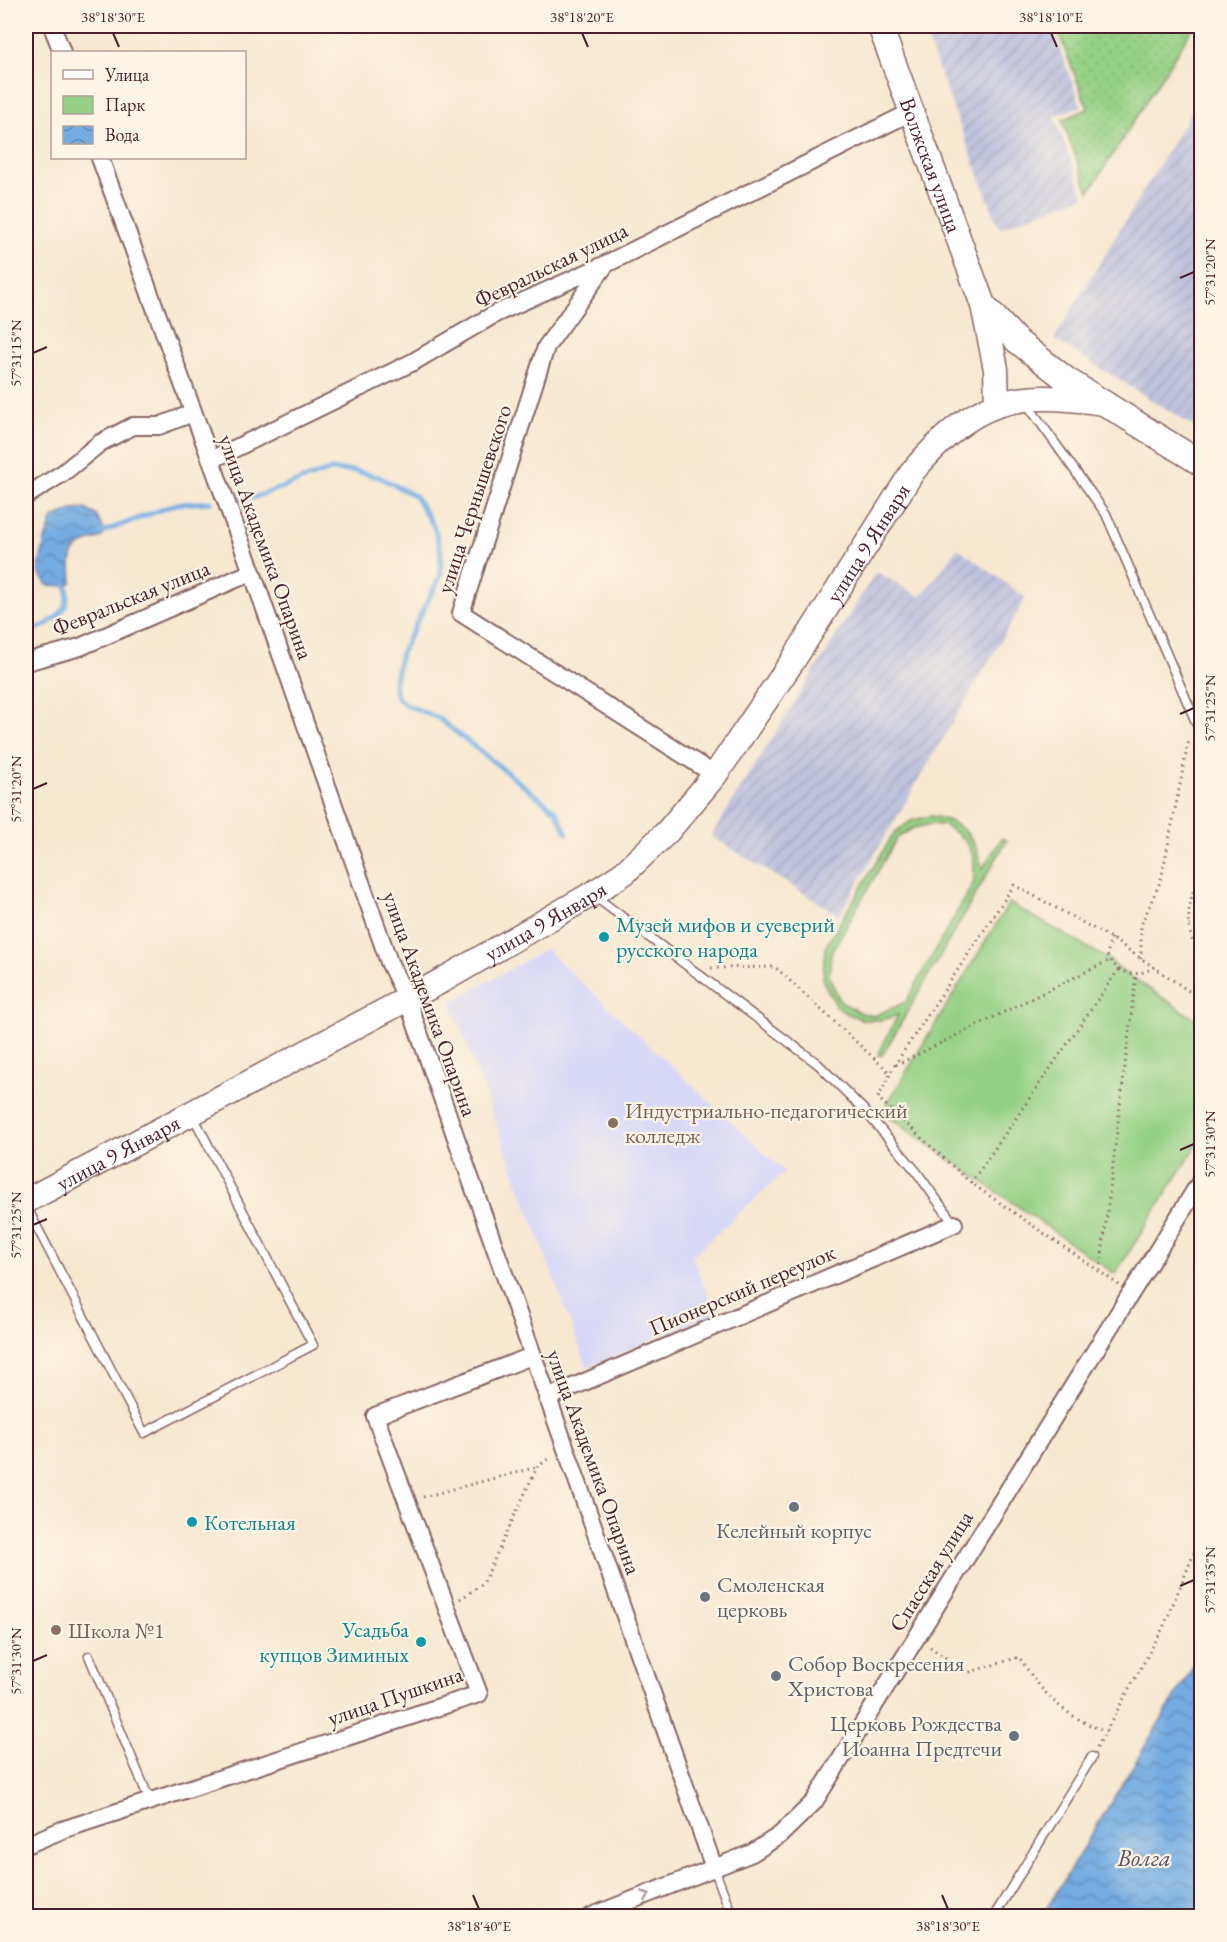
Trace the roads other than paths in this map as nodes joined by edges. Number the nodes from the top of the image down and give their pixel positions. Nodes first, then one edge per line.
1 (52, 26) edge
2 (880, 26) edge
3 (62, 51) edge
4 (911, 112) junction
5 (100, 159) edge
6 (606, 264) junction
7 (983, 305) junction
8 (1022, 398) junction
9 (1104, 403) junction
10 (997, 404) junction
11 (193, 413) junction
12 (211, 460) junction
13 (1202, 464) edge
14 (26, 496) edge
15 (252, 572) junction
16 (26, 662) edge
17 (1202, 736) edge
18 (715, 775) junction
19 (592, 894) junction
20 (407, 999) junction
21 (191, 1113) junction
22 (1202, 1179) edge
23 (26, 1201) edge
24 (26, 1206) edge
25 (954, 1224) joint
26 (532, 1356) junction
27 (547, 1398) junction
28 (89, 1656) dead end
29 (1092, 1757) road end
30 (150, 1801) junction
31 (26, 1845) edge
32 (714, 1868) junction
33 (592, 1917) edge
34 (732, 1917) edge
35 (994, 1917) edge

1 - 3 street
2 - 4 main road, Волжская улица
4 - 6 street, Февральская улица
4 - 7 main road, Волжская улица
5 - 11 street, улица Академика Опарина
6 - 12 street, Февральская улица
6 - 18 street, улица Чернышевского
7 - 9 main road
7 - 10 main road, Волжская улица
8 - 9 main road, улица 9 Января
8 - 10 main road, улица 9 Января
8 - 17 lane
9 - 13 main road
10 - 18 main road, улица 9 Января
11 - 12 street, улица Академика Опарина
11 - 14 street
12 - 15 street, улица Академика Опарина
15 - 16 street, Февральская улица
15 - 20 street, улица Академика Опарина
18 - 19 main road, улица 9 Января
19 - 20 main road, улица 9 Января
19 - 25 lane
20 - 21 main road, улица 9 Января
20 - 26 street, улица Академика Опарина
21 - 23 main road, улица 9 Января
21 - 24 lane
22 - 32 street, Спасская улица
25 - 27 street, Пионерский переулок
26 - 27 street, улица Академика Опарина
26 - 30 street, улица Пушкина
27 - 32 street, улица Академика Опарина
28 - 30 lane
29 - 35 lane
30 - 31 street, улица Пушкина
33 -> 32 street, Спасская улица
32 - 34 lane

